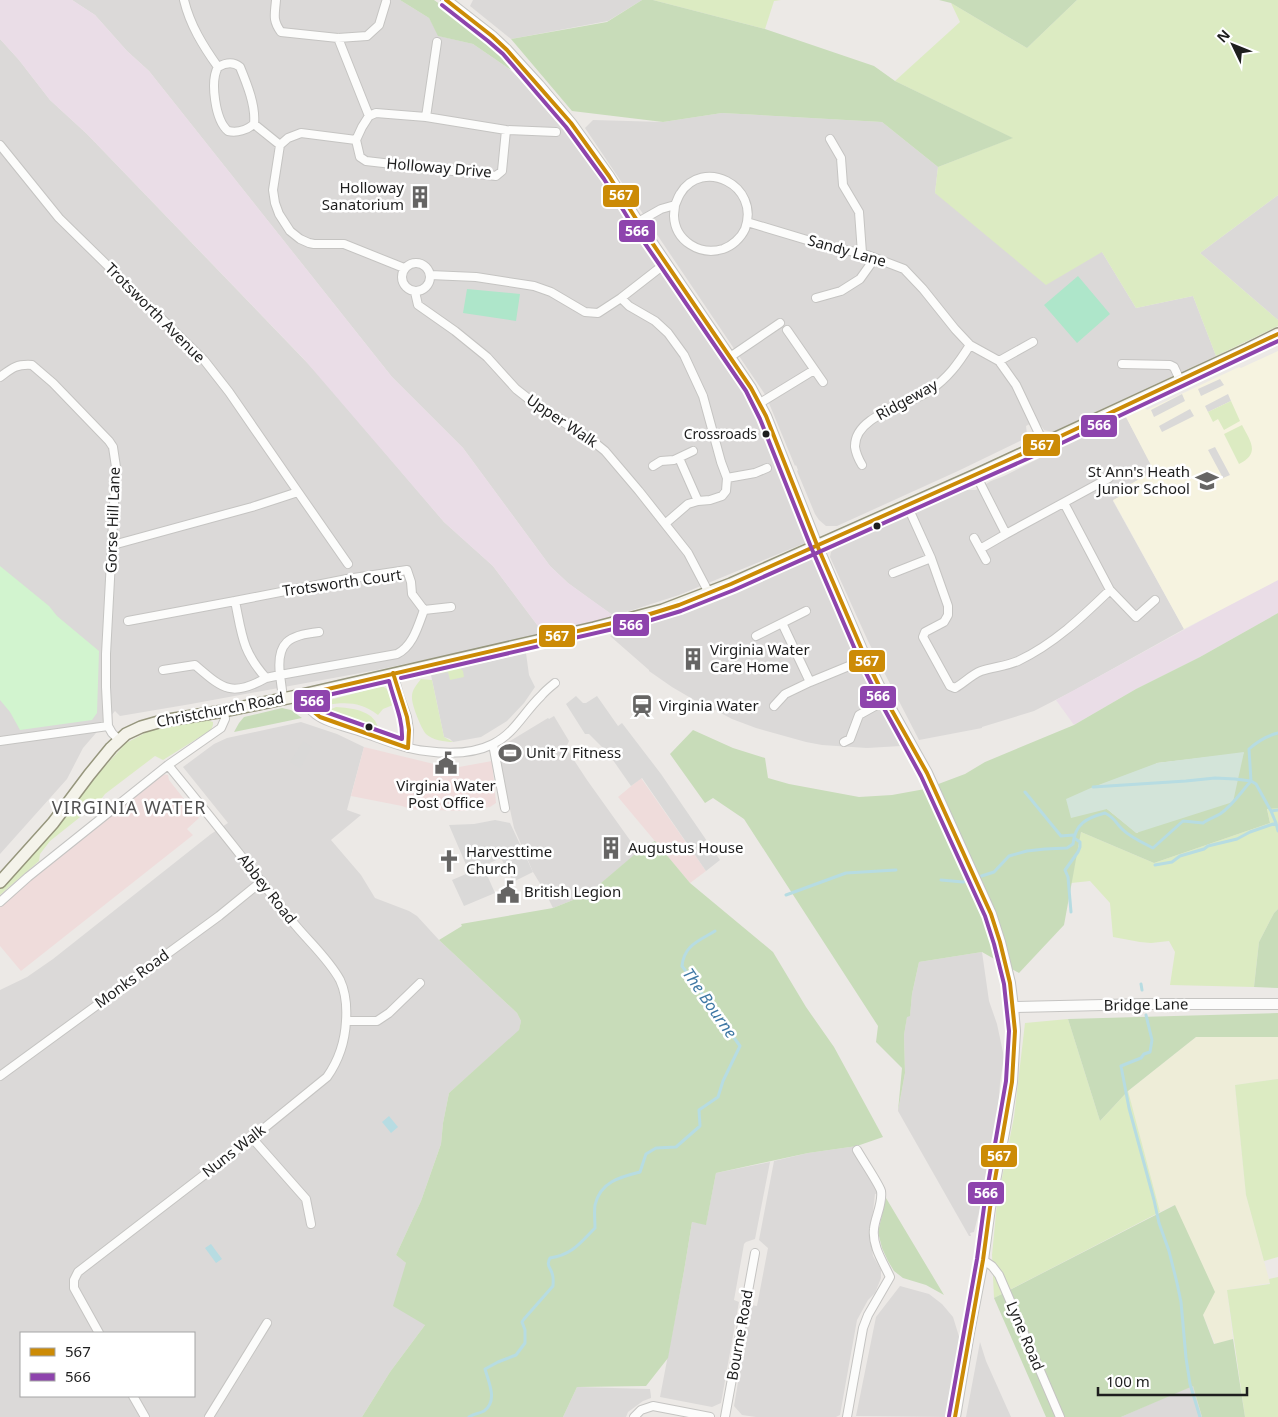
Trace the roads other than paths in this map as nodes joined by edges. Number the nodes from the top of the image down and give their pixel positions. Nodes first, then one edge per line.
1 (184, 0) edge
2 (276, 0) edge
3 (446, 0) edge
4 (386, 2) dead end
5 (338, 38) junction
6 (437, 42) dead end
7 (218, 67) junction
8 (369, 116) junction
9 (426, 117) junction
10 (254, 124) junction
11 (506, 130) junction
12 (556, 132) dead end
13 (830, 139) dead end
14 (356, 140) junction
15 (0, 145) edge
16 (280, 145) junction
17 (675, 205) junction
18 (638, 222) junction
19 (747, 222) junction
20 (862, 253) junction
21 (875, 258) junction
22 (666, 263) junction
23 (404, 268) junction
24 (430, 275) junction
25 (415, 292) junction
26 (621, 298) junction
27 (816, 298) dead end
28 (780, 323) dead end
29 (787, 330) dead end
30 (1278, 334) edge
31 (1034, 342) dead end
32 (970, 345) junction
33 (730, 357) junction
34 (999, 361) junction
35 (1122, 364) dead end
36 (814, 370) junction
37 (0, 378) edge
38 (1180, 380) junction
39 (823, 382) dead end
40 (760, 404) junction
41 (1044, 444) junction
42 (693, 451) dead end
43 (678, 458) junction
44 (653, 466) dead end
45 (862, 466) dead end
46 (767, 468) dead end
47 (976, 475) junction
48 (727, 478) junction
49 (1108, 478) dead end
50 (298, 492) junction
51 (698, 501) junction
52 (1064, 503) junction
53 (907, 505) junction
54 (666, 523) junction
55 (1006, 534) junction
56 (974, 538) dead end
57 (817, 545) junction
58 (113, 546) junction
59 (980, 549) junction
60 (931, 558) junction
61 (986, 560) dead end
62 (348, 564) dead end
63 (893, 574) dead end
64 (1110, 590) junction
65 (709, 593) junction
66 (1155, 600) dead end
67 (235, 601) junction
68 (451, 607) dead end
69 (424, 610) junction
70 (806, 610) dead end
71 (128, 621) dead end
72 (782, 623) junction
73 (918, 626) dead end
74 (319, 632) dead end
75 (756, 636) dead end
76 (924, 637) junction
77 (866, 658) junction
78 (163, 670) dead end
79 (393, 673) junction
80 (280, 675) junction
81 (266, 678) junction
82 (810, 682) junction
83 (555, 684) dead end
84 (302, 695) junction
85 (283, 698) junction
86 (886, 700) junction
87 (774, 706) dead end
88 (224, 711) junction
89 (108, 726) junction
90 (119, 740) junction
91 (0, 741) edge
92 (844, 742) dead end
93 (493, 744) junction
94 (408, 748) junction
95 (168, 764) junction
96 (505, 808) dead end
97 (262, 881) junction
98 (0, 882) edge
99 (0, 902) edge
100 (420, 983) dead end
101 (1278, 1004) edge
102 (1013, 1007) junction
103 (346, 1021) junction
104 (0, 1076) edge
105 (252, 1138) junction
106 (857, 1150) dead end
107 (311, 1224) dead end
108 (755, 1254) dead end
109 (983, 1260) junction
110 (267, 1323) dead end
111 (98, 1332) edge
112 (134, 1397) edge
113 (145, 1417) edge
114 (208, 1417) edge
115 (634, 1417) edge
116 (710, 1417) edge
117 (725, 1417) edge
118 (847, 1417) edge
119 (956, 1417) edge
120 (1060, 1417) edge

1 - 7 street
2 - 5 street
3 - 18 street
4 - 5 street
5 - 8 street
6 - 9 street
7 - 10 street
7 - 10 street
8 - 9 street
8 - 14 street
9 - 11 street
10 - 16 street
11 - 12 street
11 - 14 street, Holloway Drive
13 - 20 street
14 - 16 street
15 - 50 street, Trotsworth Avenue
16 - 23 street
17 - 18 street
17 - 19 street
17 - 19 street
18 - 22 street
19 - 20 street, Sandy Lane
20 - 21 street, Sandy Lane
21 - 27 street
21 - 32 street, Sandy Lane
22 - 26 street
22 - 33 street
23 - 24 street
23 - 25 street
24 - 25 street
24 - 26 street
25 - 54 street, Upper Walk
26 - 48 street
28 - 33 street
29 - 36 street
30 - 38 main road, Christchurch Road
31 - 34 street
32 - 34 street, Sandy Lane
32 - 45 street, Ridgeway
33 - 40 street
34 - 41 street, Sandy Lane
35 - 38 street
36 - 39 street
36 - 40 street
37 - 58 street, Gorse Hill Lane
38 - 41 main road, Christchurch Road
40 - 57 street
41 - 47 main road, Christchurch Road
42 - 43 street
43 - 44 street
43 - 51 street
46 - 48 street
47 - 53 main road, Christchurch Road
47 - 55 street
48 - 51 street
49 - 52 street
50 - 58 street
50 - 62 street, Trotsworth Avenue
51 - 54 street
52 - 55 street
52 - 64 street
53 - 57 main road, Christchurch Road
53 - 60 street
54 - 65 street, Upper Walk
55 - 59 street
56 - 59 street
57 - 65 main road, Christchurch Road
57 - 77 street
58 - 89 street, Gorse Hill Lane
59 - 61 street
60 - 63 street
60 - 76 street
64 - 66 street
64 - 76 street
65 - 79 main road, Christchurch Road
67 - 69 street, Trotsworth Court
67 - 71 street, Trotsworth Court
67 - 81 street
68 - 69 street
69 - 80 street
70 - 72 street
72 - 75 street
72 - 82 street
73 - 76 street
74 - 80 street
77 - 82 street
77 - 86 street
78 - 81 street
79 - 84 main road, Christchurch Road
79 - 94 street
80 - 81 street
80 - 85 street
82 - 87 street
83 - 93 street
84 - 85 main road, Christchurch Road
84 - 94 street
85 - 88 main road, Christchurch Road
86 - 92 street
86 - 102 street
88 - 90 main road, Christchurch Road
88 - 95 street
89 - 90 street
89 - 91 street
90 - 98 main road, Christchurch Road
93 - 94 street
93 - 96 street
95 - 97 street, Abbey Road
95 - 99 street
97 - 103 street, Abbey Road
97 - 104 street, Monks Road
100 - 103 street
101 - 102 street, Bridge Lane
102 - 109 street
103 - 105 street, Nuns Walk
105 - 107 street
105 - 111 street, Nuns Walk
106 - 118 street
108 - 117 street, Bourne Road
109 - 119 street
109 - 120 street, Lyne Road
110 - 114 street
112 - 113 street
115 - 116 street

